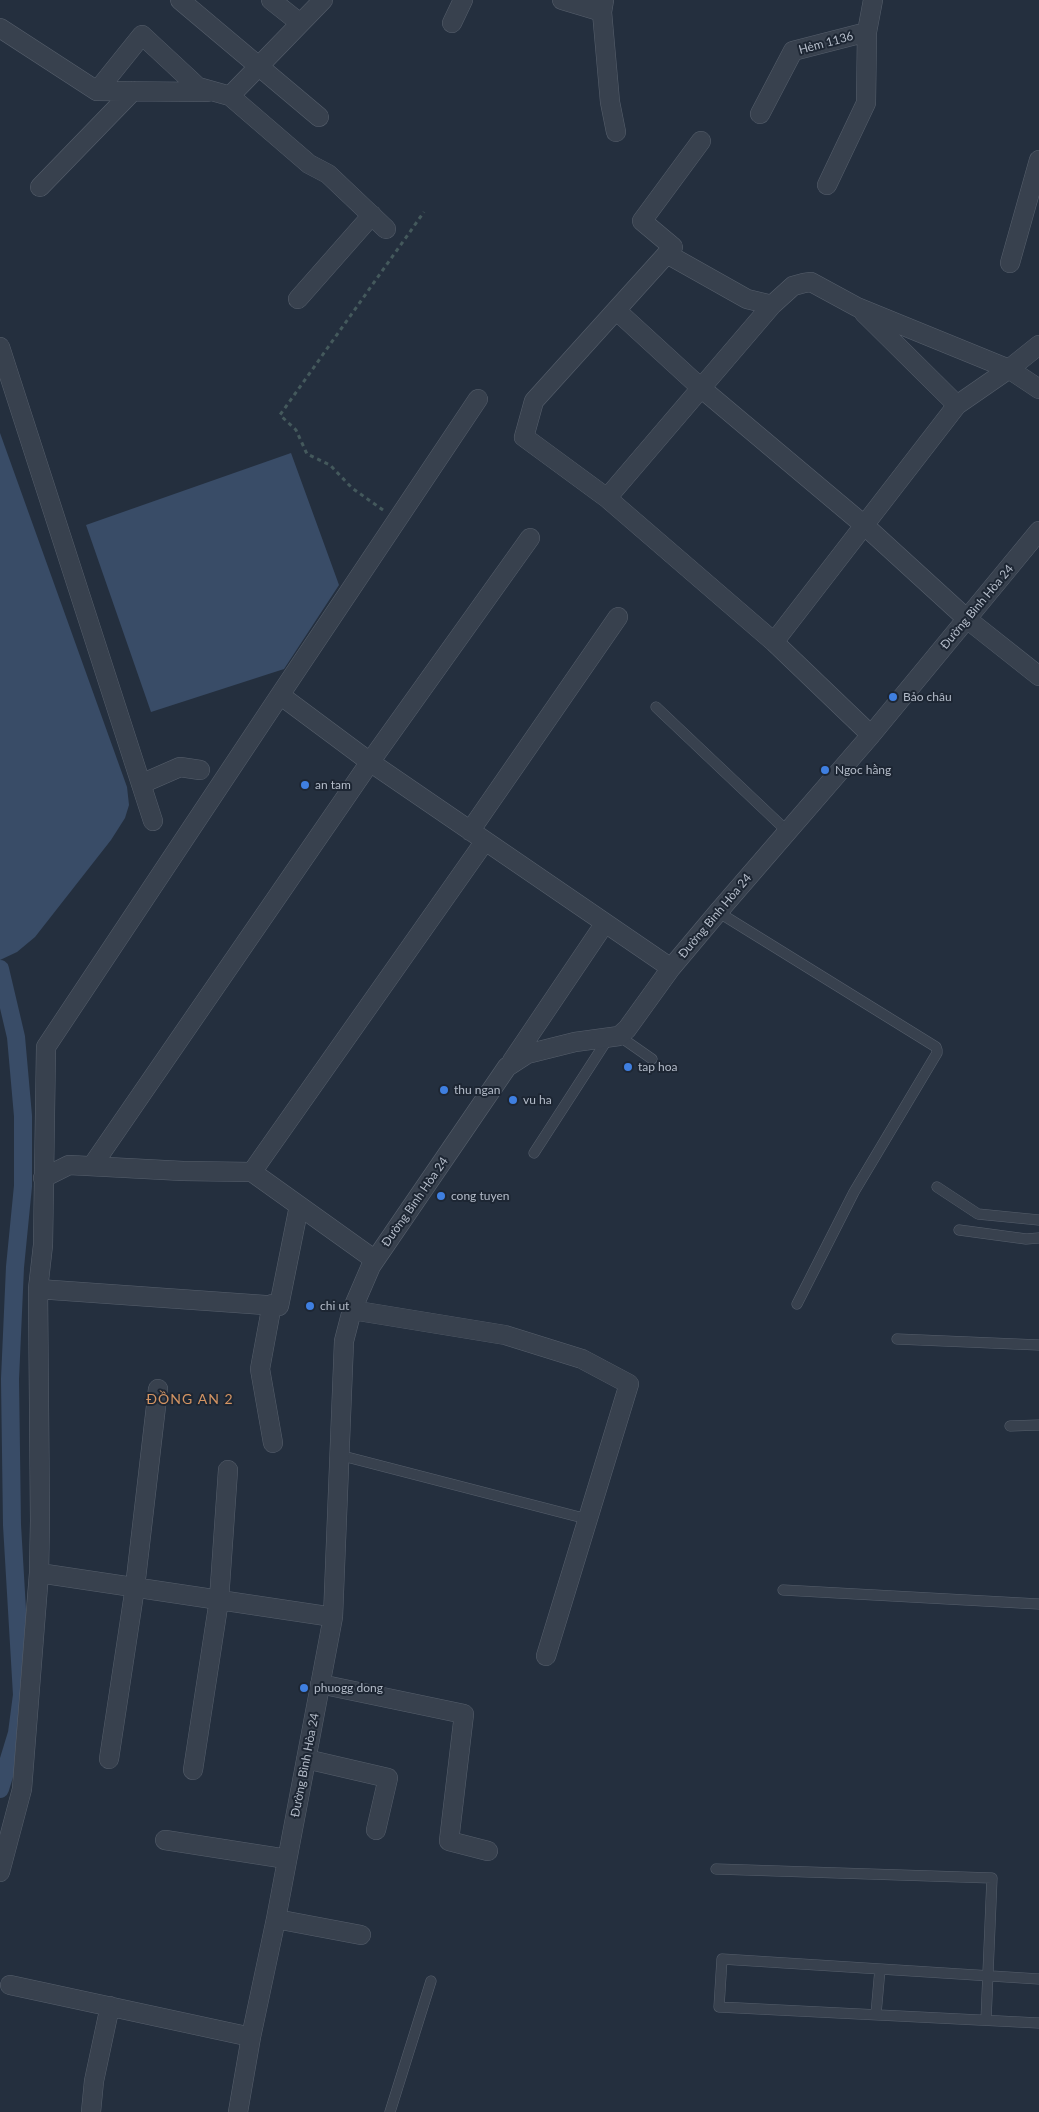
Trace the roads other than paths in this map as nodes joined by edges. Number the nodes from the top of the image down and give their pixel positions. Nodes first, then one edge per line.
1 (180, 0) edge
2 (270, 0) edge
3 (323, 0) edge
4 (463, 0) edge
5 (562, 0) edge
6 (874, 0) edge
7 (603, 6) edge
8 (300, 23) junction
9 (452, 23) dead end
10 (0, 28) edge
11 (867, 32) junction
12 (260, 66) junction
13 (97, 91) junction
14 (133, 91) junction
15 (222, 94) junction
16 (760, 114) dead end
17 (319, 117) dead end
18 (616, 132) dead end
19 (702, 141) dead end
20 (1039, 160) edge
21 (827, 185) dead end
22 (40, 187) dead end
23 (372, 215) junction
24 (386, 229) dead end
25 (667, 254) junction
26 (1010, 263) dead end
27 (298, 299) dead end
28 (772, 305) junction
29 (857, 307) junction
30 (617, 311) junction
31 (1039, 345) edge
32 (0, 347) edge
33 (1009, 369) junction
34 (701, 388) junction
35 (1039, 389) edge
36 (478, 399) dead end
37 (957, 405) junction
38 (607, 498) junction
39 (864, 525) junction
40 (1039, 531) edge
41 (530, 538) dead end
42 (618, 617) dead end
43 (967, 618) junction
44 (774, 642) junction
45 (1039, 676) edge
46 (280, 695) junction
47 (656, 707) dead end
48 (871, 735) junction
49 (370, 762) junction
50 (200, 770) dead end
51 (141, 784) junction
52 (153, 820) dead end
53 (787, 831) junction
54 (478, 836) junction
55 (718, 912) junction
56 (605, 923) junction
57 (671, 968) junction
58 (614, 1036) junction
59 (652, 1059) dead end
60 (508, 1067) junction
61 (534, 1153) dead end
62 (92, 1166) junction
63 (252, 1172) junction
64 (43, 1178) junction
65 (937, 1187) dead end
66 (299, 1206) junction
67 (1039, 1220) edge
68 (958, 1230) dead end
69 (1039, 1238) edge
70 (375, 1260) junction
71 (38, 1289) junction
72 (272, 1304) junction
73 (797, 1304) dead end
74 (352, 1310) junction
75 (897, 1339) dead end
76 (1039, 1345) edge
77 (158, 1390) dead end
78 (1039, 1425) edge
79 (1010, 1426) dead end
80 (273, 1444) dead end
81 (339, 1455) junction
82 (228, 1470) dead end
83 (587, 1519) junction
84 (39, 1573) junction
85 (135, 1588) junction
86 (783, 1590) dead end
87 (219, 1600) junction
88 (1039, 1604) edge
89 (333, 1617) junction
90 (546, 1656) dead end
91 (320, 1684) junction
92 (109, 1758) dead end
93 (306, 1759) junction
94 (193, 1770) dead end
95 (376, 1830) dead end
96 (164, 1840) dead end
97 (488, 1850) dead end
98 (287, 1859) junction
99 (716, 1869) dead end
100 (0, 1872) edge
101 (276, 1919) junction
102 (361, 1935) dead end
103 (880, 1969) junction
104 (988, 1976) junction
105 (1039, 1980) edge
106 (431, 1981) dead end
107 (10, 1985) dead end
108 (110, 2006) junction
109 (876, 2014) junction
110 (986, 2020) junction
111 (1039, 2022) edge
112 (251, 2037) junction
113 (91, 2112) edge
114 (238, 2112) edge
115 (390, 2112) edge

1 - 12 street
2 - 8 street
3 - 8 street
4 - 9 street
5 - 7 street
6 - 11 street, Hẻm 1136
7 - 18 street
8 - 12 street
10 - 13 street
11 - 16 street, Hẻm 1136
11 - 21 street
12 - 15 street
12 - 17 street
13 - 14 street
13 - 15 street
14 - 15 street
14 - 22 street
15 - 23 street
19 - 25 street
20 - 26 street
23 - 24 street
23 - 27 street
25 - 28 street
25 - 30 street
28 - 29 street
28 - 34 street
29 - 33 street
29 - 37 street
30 - 34 street
30 - 38 street
31 - 33 street
32 - 51 street
33 - 35 street
33 - 37 street
34 - 38 street
34 - 39 street
36 - 46 street
37 - 39 street
38 - 44 street
39 - 43 street
39 - 44 street
40 - 43 street, Đường Bình Hòa 24
41 - 49 street
42 - 54 street
43 - 45 street
43 - 48 street, Đường Bình Hòa 24
44 - 48 street
46 - 49 street
46 - 64 street
47 - 53 lane
48 - 53 street, Đường Bình Hòa 24
49 - 54 street
49 - 62 street
50 - 51 street
51 - 52 street
53 - 55 street, Đường Bình Hòa 24
54 - 56 street
54 - 63 street
55 - 57 street, Đường Bình Hòa 24
55 - 73 lane
56 - 57 street
56 - 60 street
57 - 58 street, Đường Bình Hòa 24
58 - 59 lane
58 - 60 street, Đường Bình Hòa 24
58 - 61 lane
60 - 70 street, Đường Bình Hòa 24
62 - 63 street
62 - 64 street
63 - 66 street
64 - 71 street
65 - 67 lane
66 - 70 street
66 - 72 street
68 - 69 lane
70 - 74 street, Đường Bình Hòa 24
71 - 72 street
71 - 84 street
72 - 80 street
74 - 81 street, Đường Bình Hòa 24
74 - 83 street
75 - 76 lane
77 - 85 street
78 - 79 lane
81 - 83 lane
81 - 89 street, Đường Bình Hòa 24
82 - 87 street
83 - 90 street
84 - 85 street
84 - 100 street
85 - 87 street
85 - 92 street
86 - 88 lane
87 - 89 street
87 - 94 street
89 - 91 street, Đường Bình Hòa 24
91 - 93 street, Đường Bình Hòa 24
91 - 97 street
93 - 95 street
93 - 98 street, Đường Bình Hòa 24
96 - 98 street
98 - 101 street, Đường Bình Hòa 24
99 - 104 lane
101 - 102 street
101 - 112 street, Đường Bình Hòa 24
103 - 104 lane
103 - 109 lane
103 - 109 lane
104 - 105 lane
104 - 110 lane
106 - 115 lane
107 - 108 street
108 - 112 street
108 - 113 street
109 - 110 lane
110 - 111 lane
112 - 114 street, Đường Bình Hòa 24

